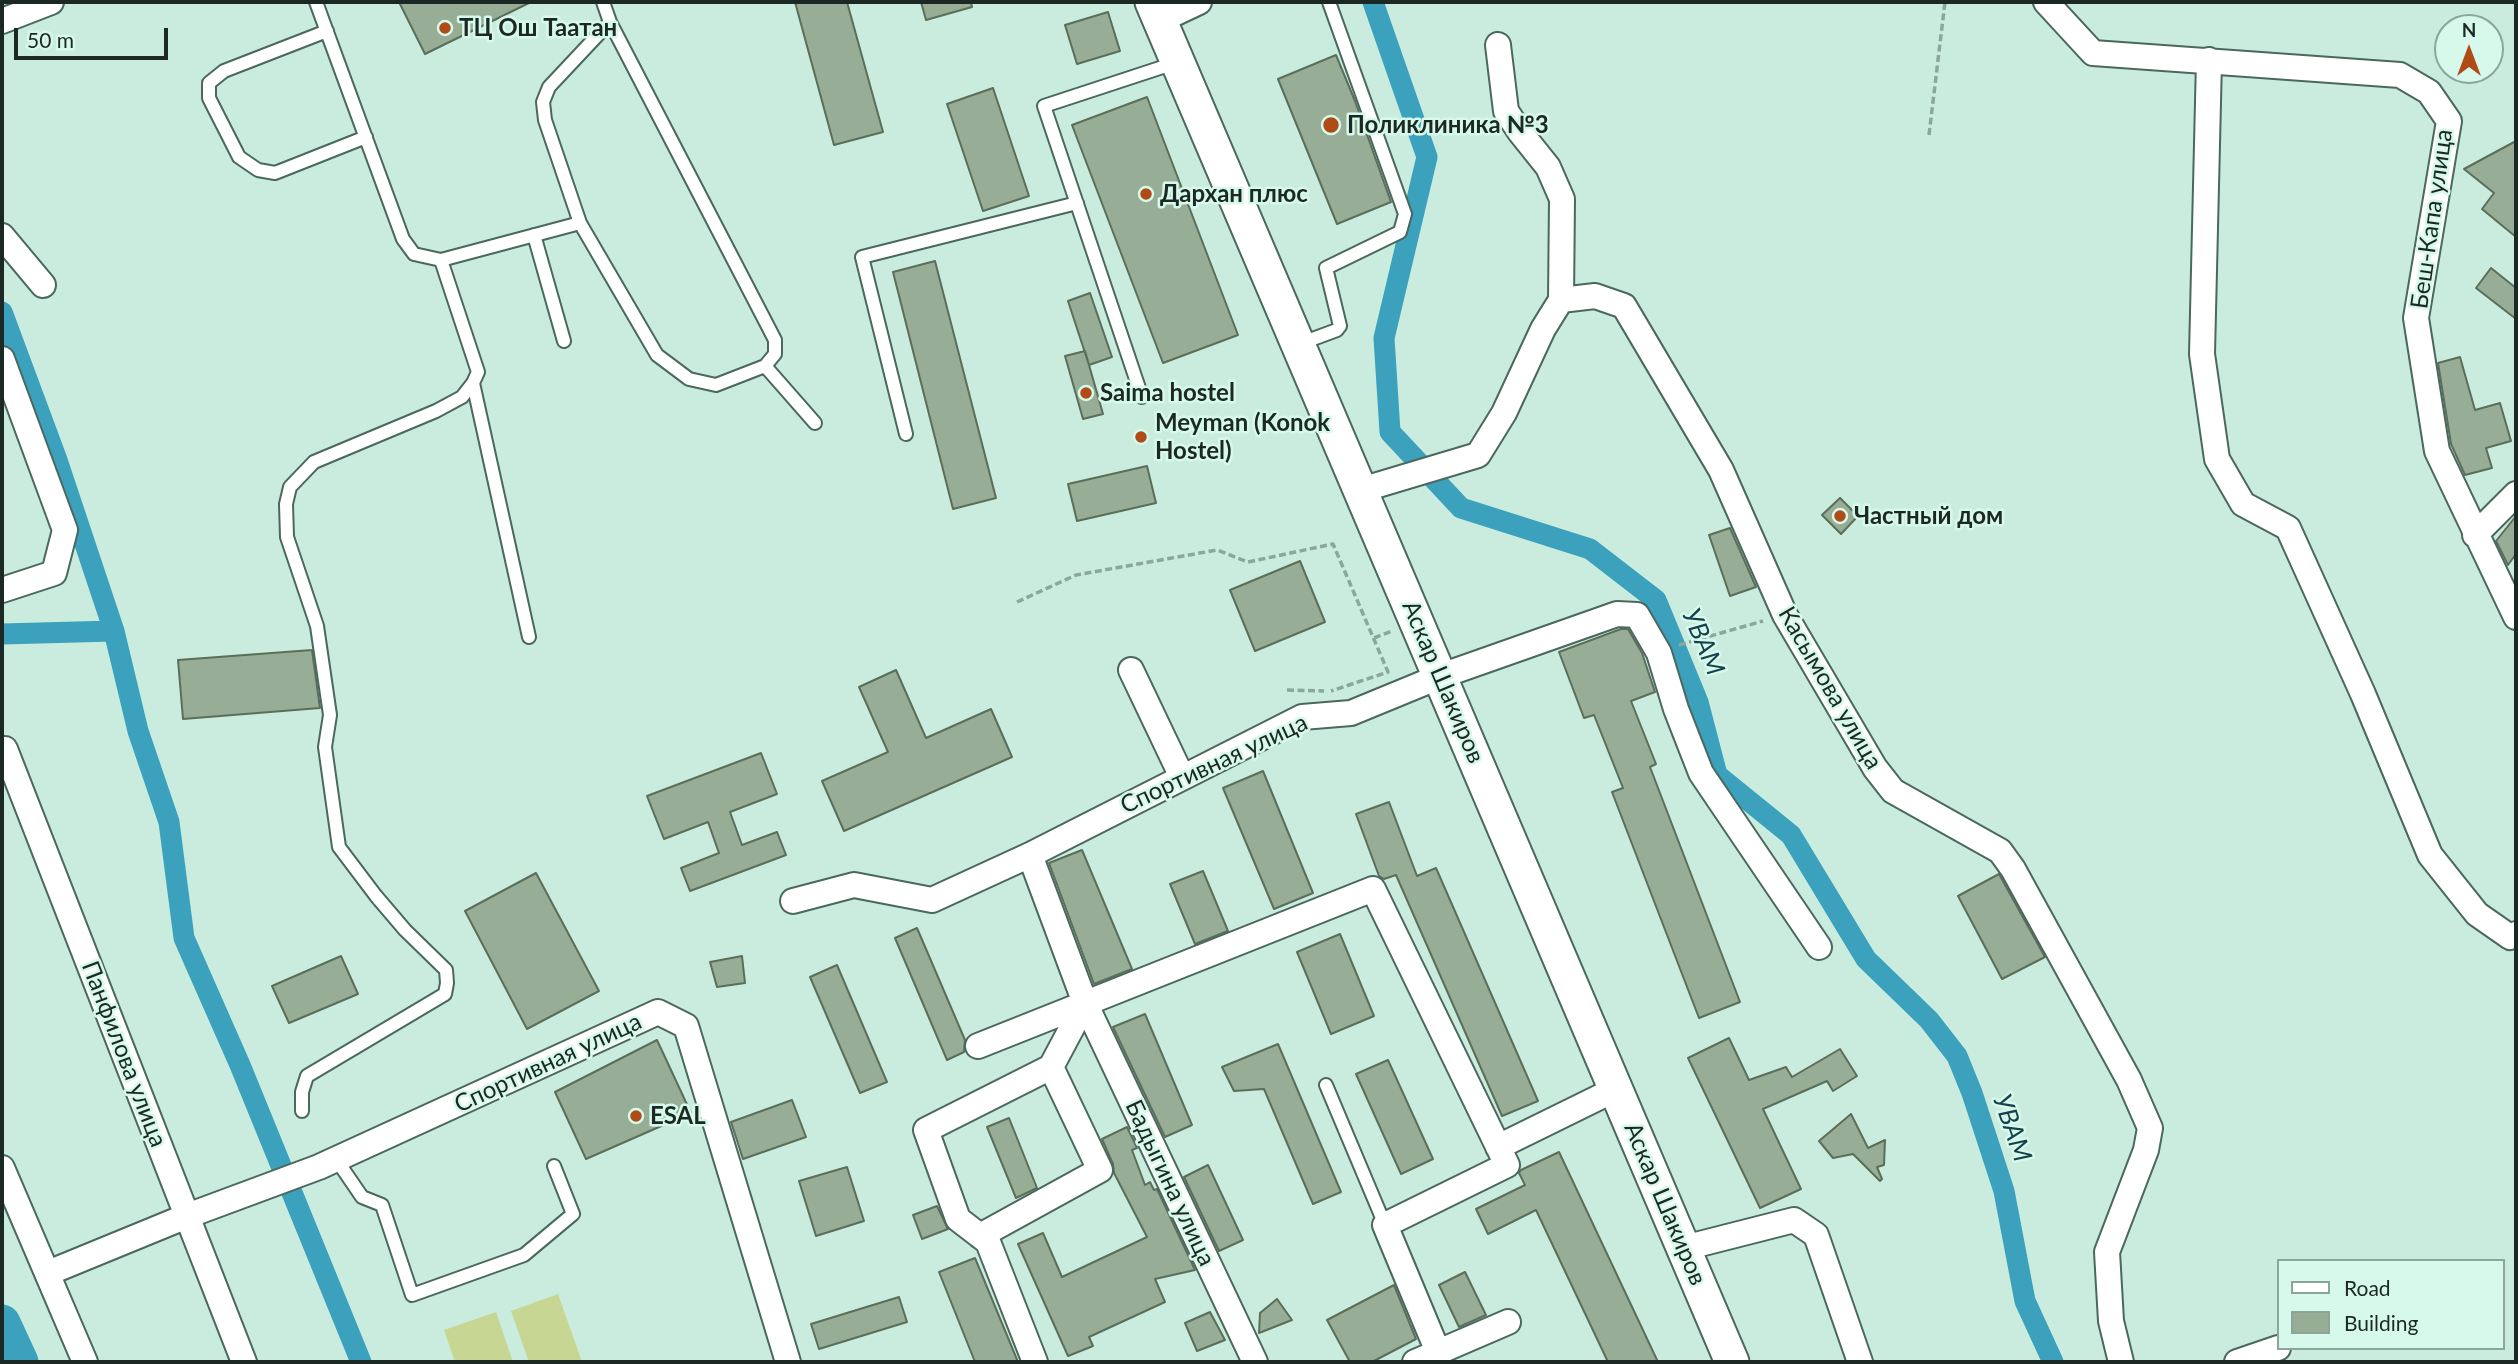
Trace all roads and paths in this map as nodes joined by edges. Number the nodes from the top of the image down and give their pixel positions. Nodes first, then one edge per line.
1 (48, 2) edge
2 (316, 2) edge
3 (603, 2) edge
4 (1199, 2) edge
5 (1329, 2) edge
6 (1945, 2) edge
7 (2046, 2) edge
8 (1157, 11) edge
9 (2, 21) edge
10 (610, 22) junction
11 (327, 31) junction
12 (1498, 45) dead end
13 (2209, 60) junction
14 (1179, 61) junction
15 (1929, 135) dead end
16 (366, 136) junction
17 (1077, 203) junction
18 (580, 223) junction
19 (2, 236) edge
20 (534, 236) junction
21 (441, 260) junction
22 (43, 285) dead end
23 (1561, 300) junction
24 (564, 341) dead end
25 (1299, 344) junction
26 (2, 359) edge
27 (765, 366) junction
28 (473, 383) junction
29 (1142, 397) dead end
30 (815, 423) dead end
31 (906, 434) dead end
32 (1361, 490) junction
33 (2516, 494) edge
34 (2475, 535) junction
35 (2, 590) edge
36 (1017, 602) dead end
37 (1785, 615) junction
38 (2516, 617) edge
39 (529, 637) dead end
40 (1673, 647) dead end
41 (1131, 670) dead end
42 (1441, 676) junction
43 (1287, 690) dead end
44 (2, 749) edge
45 (1182, 776) junction
46 (1030, 855) junction
47 (793, 901) dead end
48 (2516, 934) edge
49 (1819, 947) dead end
50 (1085, 1003) junction
51 (978, 1045) dead end
52 (1051, 1067) junction
53 (1326, 1085) dead end
54 (1616, 1089) junction
55 (302, 1111) dead end
56 (1498, 1147) junction
57 (327, 1163) junction
58 (554, 1166) dead end
59 (2, 1168) edge
60 (187, 1216) junction
61 (1385, 1225) junction
62 (980, 1236) junction
63 (1684, 1248) junction
64 (48, 1273) junction
65 (1508, 1322) dead end
66 (2276, 1349) edge
67 (1438, 1352) junction
68 (85, 1362) edge
69 (244, 1362) edge
70 (788, 1362) edge
71 (1035, 1362) edge
72 (1255, 1362) edge
73 (1415, 1362) edge
74 (1732, 1362) edge
75 (1860, 1362) edge
76 (2121, 1362) edge
77 (2237, 1362) edge

1 - 9 street
2 - 11 lane
3 - 10 lane
4 - 8 street
5 - 25 lane
6 - 15 path
7 - 13 street, Беш-Капа улица
8 - 14 main road, Аскар Шакиров
10 - 18 lane
10 - 27 lane
11 - 16 lane
11 - 16 lane
12 - 23 street
13 - 34 street, Беш-Капа улица
13 - 48 street
14 - 17 lane
14 - 25 main road, Аскар Шакиров
16 - 21 lane
17 - 29 lane
17 - 31 lane
18 - 20 lane
18 - 27 lane
19 - 22 street
20 - 21 lane
20 - 24 lane
21 - 28 lane
23 - 32 street
23 - 37 street, Касымова улица
25 - 32 main road, Аскар Шакиров
26 - 35 street
27 - 30 lane
28 - 39 lane
28 - 55 lane
32 - 42 main road, Аскар Шакиров
33 - 34 street
34 - 38 street, Беш-Капа улица
36 - 43 path
37 - 40 path
37 - 76 street, Касымова улица
41 - 45 street
42 - 45 street, Спортивная улица
42 - 49 street, Спортивная улица
42 - 54 main road, Аскар Шакиров
44 - 60 street, Панфилова улица
45 - 46 street, Спортивная улица
46 - 47 street, Спортивная улица
46 - 50 street, Бадыгина улица
50 - 51 street
50 - 52 street
50 - 56 street
50 - 72 street, Бадыгина улица
52 - 62 street
52 - 62 street
53 - 61 lane
54 - 56 street
54 - 63 main road, Аскар Шакиров
56 - 61 street
57 - 58 lane
57 - 60 street
57 - 70 street, Спортивная улица
59 - 64 street
60 - 64 street
60 - 69 street, Панфилова улица
61 - 67 street
62 - 71 street
63 - 74 main road, Аскар Шакиров
63 - 75 street
64 - 68 street
65 - 67 street
66 - 77 street
67 - 73 street

